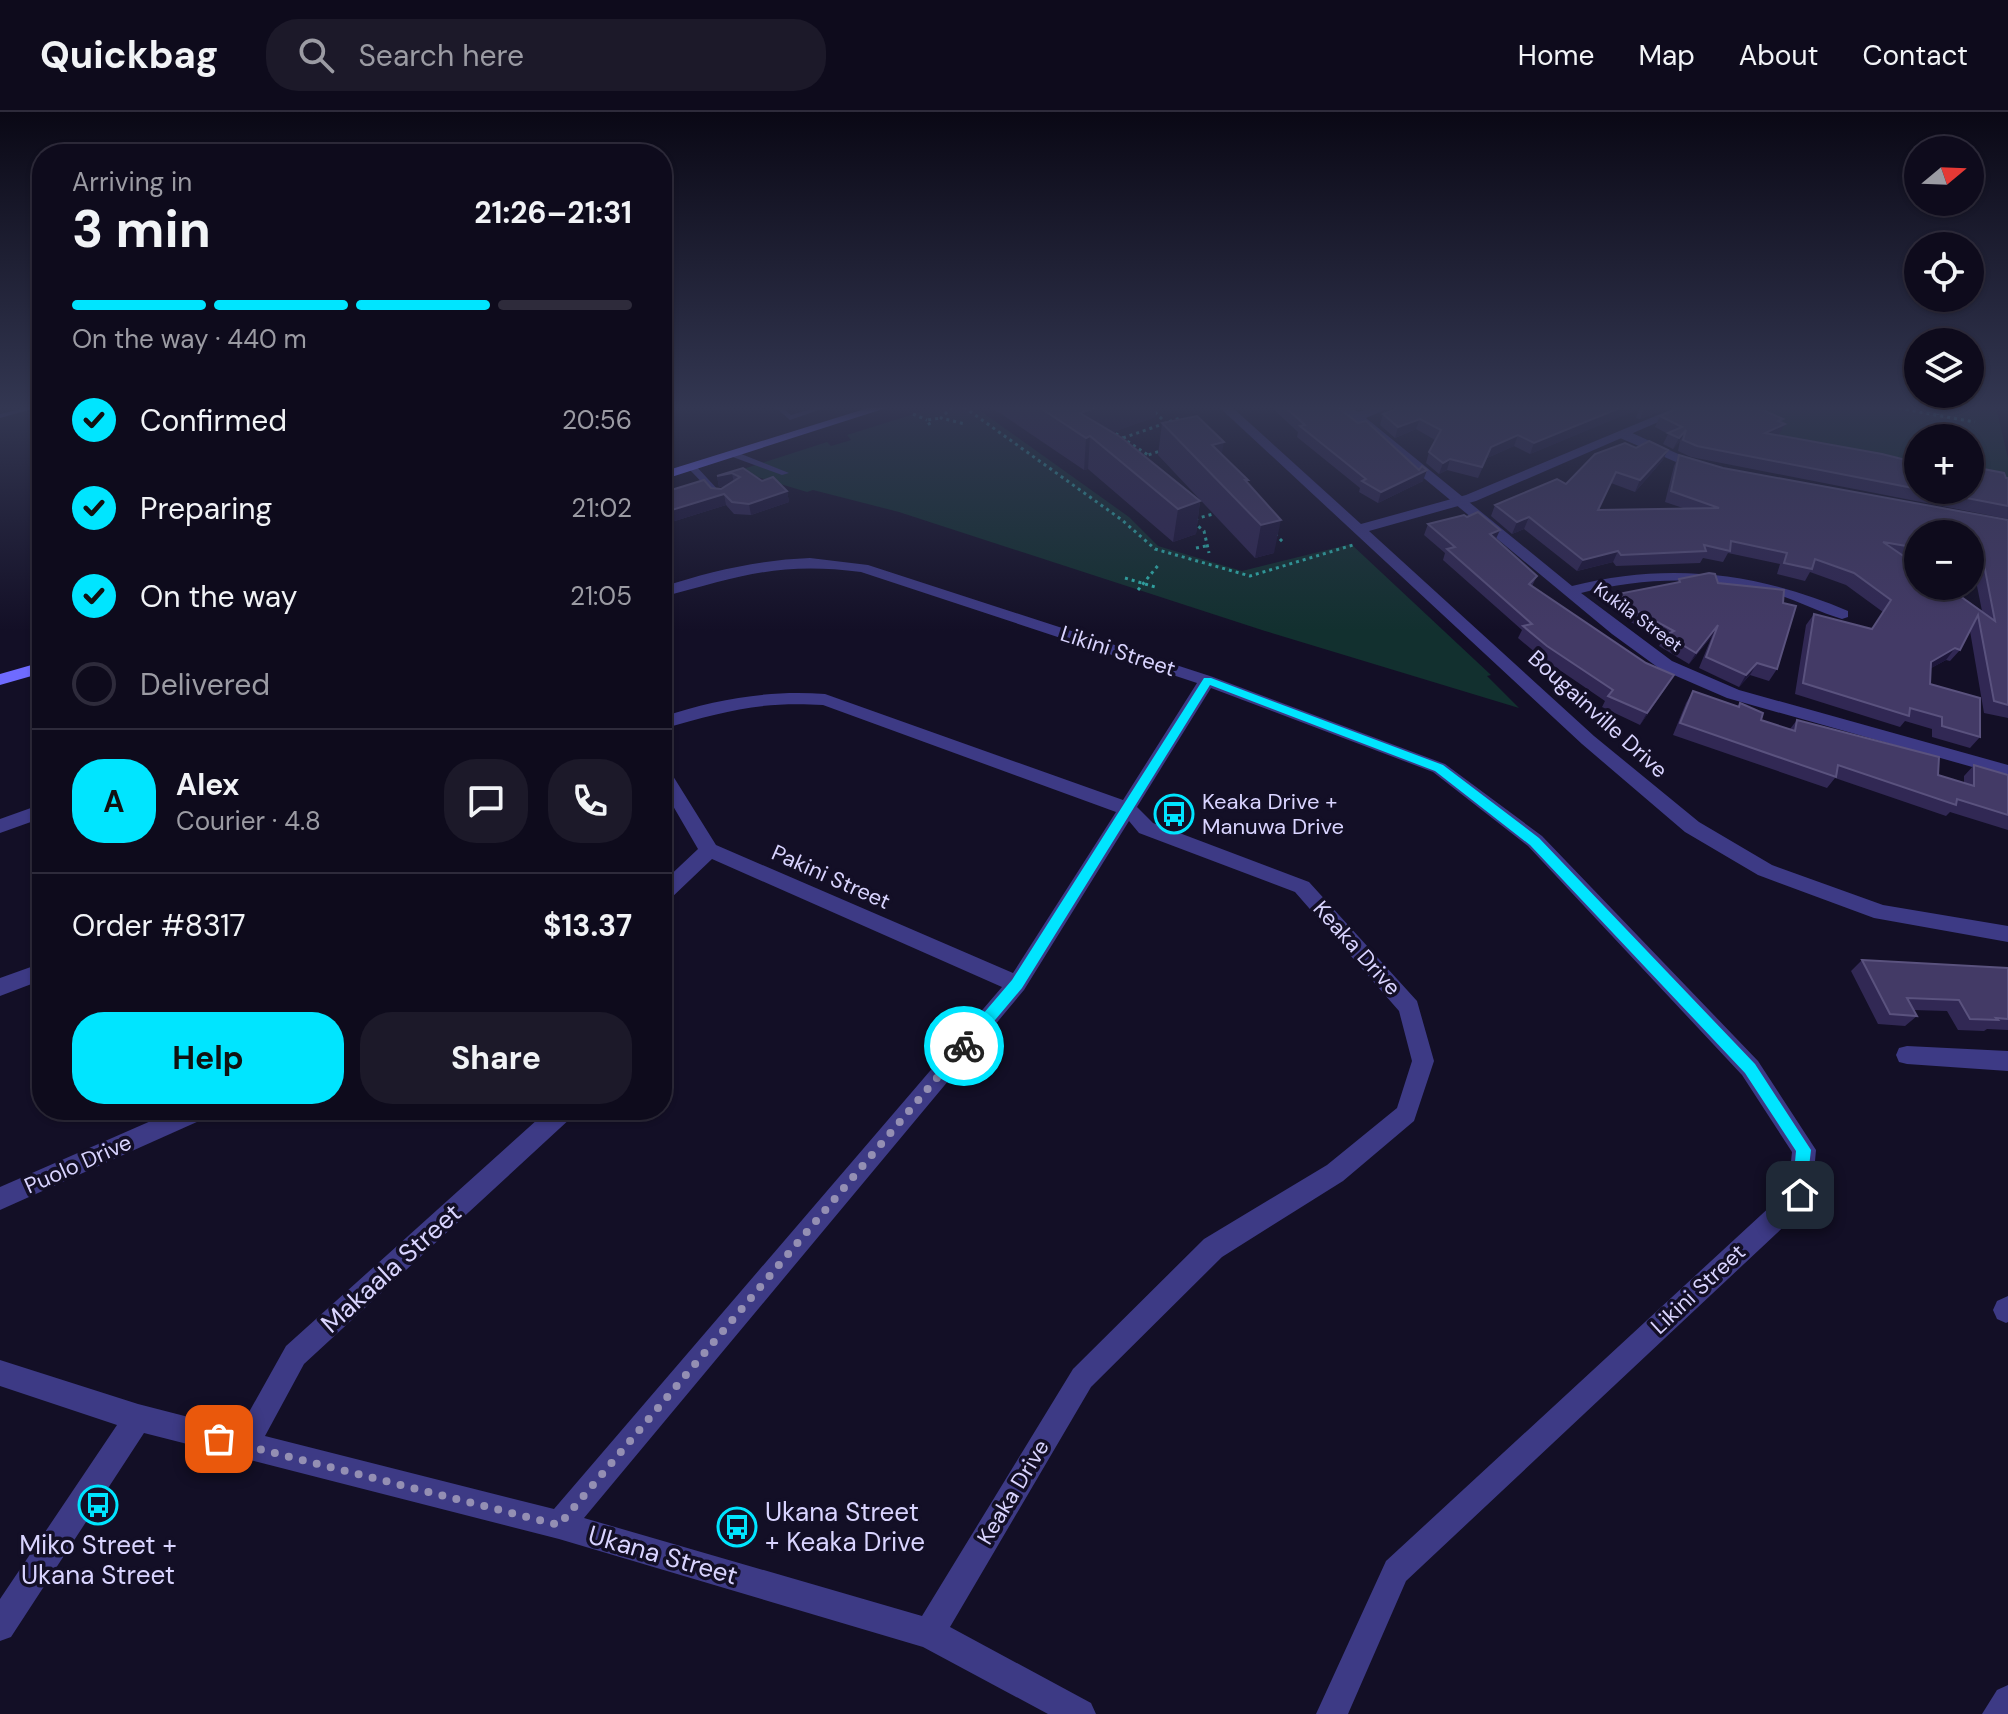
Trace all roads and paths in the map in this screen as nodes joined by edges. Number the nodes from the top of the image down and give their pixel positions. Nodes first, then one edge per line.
1 (706, 482) edge
2 (1069, 482) edge
3 (1307, 482) edge
4 (1434, 482) edge
5 (1509, 482) edge
6 (735, 489) edge
7 (1459, 502) junction
8 (1224, 512) edge
9 (1359, 529) junction
10 (1275, 534) edge
11 (1284, 543) dead end
12 (1353, 545) dead end
13 (1206, 546) junction
14 (1196, 548) dead end
15 (1209, 553) dead end
16 (1160, 563) dead end
17 (1125, 578) dead end
18 (1144, 584) junction
19 (1155, 587) dead end
20 (672, 589) edge
21 (1138, 590) dead end
22 (1570, 591) junction
23 (1842, 614) dead end
24 (32, 670) edge
25 (0, 680) edge
26 (1207, 681) junction
27 (672, 720) edge
28 (2008, 771) edge
29 (672, 789) edge
30 (1128, 809) junction
31 (32, 815) edge
32 (0, 826) edge
33 (709, 850) junction
34 (672, 885) edge
35 (2008, 934) edge
36 (32, 975) edge
37 (1017, 984) junction
38 (0, 987) edge
39 (1907, 1055) dead end
40 (2008, 1061) edge
41 (178, 1120) edge
42 (553, 1120) edge
43 (0, 1199) edge
44 (0, 1373) edge
45 (138, 1418) junction
46 (245, 1446) junction
47 (559, 1525) junction
48 (0, 1626) edge
49 (929, 1633) junction
50 (2008, 1701) edge
51 (1080, 1714) edge
52 (1332, 1714) edge
53 (1998, 1714) edge

1 - 6 lane
2 - 12 path
3 - 9 street, Bougainville Drive
4 - 7 street, Kukila Street
5 - 7 street
7 - 9 street
7 - 22 street, Kukila Street
8 - 13 path
9 - 35 street, Bougainville Drive
10 - 11 path
13 - 14 path
13 - 15 path
16 - 18 path
17 - 18 path
18 - 19 path
18 - 21 path
20 - 26 street, Likini Street
22 - 23 street
22 - 28 street, Kukila Street
24 - 25 main road
26 - 30 street
26 - 52 street, Likini Street
27 - 30 street, Keaka Drive
29 - 33 street
30 - 37 street
30 - 49 street, Keaka Drive
31 - 32 street
33 - 34 street
33 - 37 street, Pakini Street
36 - 38 street
37 - 47 street
39 - 40 street
41 - 43 street, Puolo Drive
42 - 46 street, Makaala Street
44 - 45 street, Ukana Street
45 - 46 street, Ukana Street
45 - 48 street
46 - 47 street, Ukana Street
47 - 49 street, Ukana Street
49 - 51 street, Ukana Street
50 - 53 street

